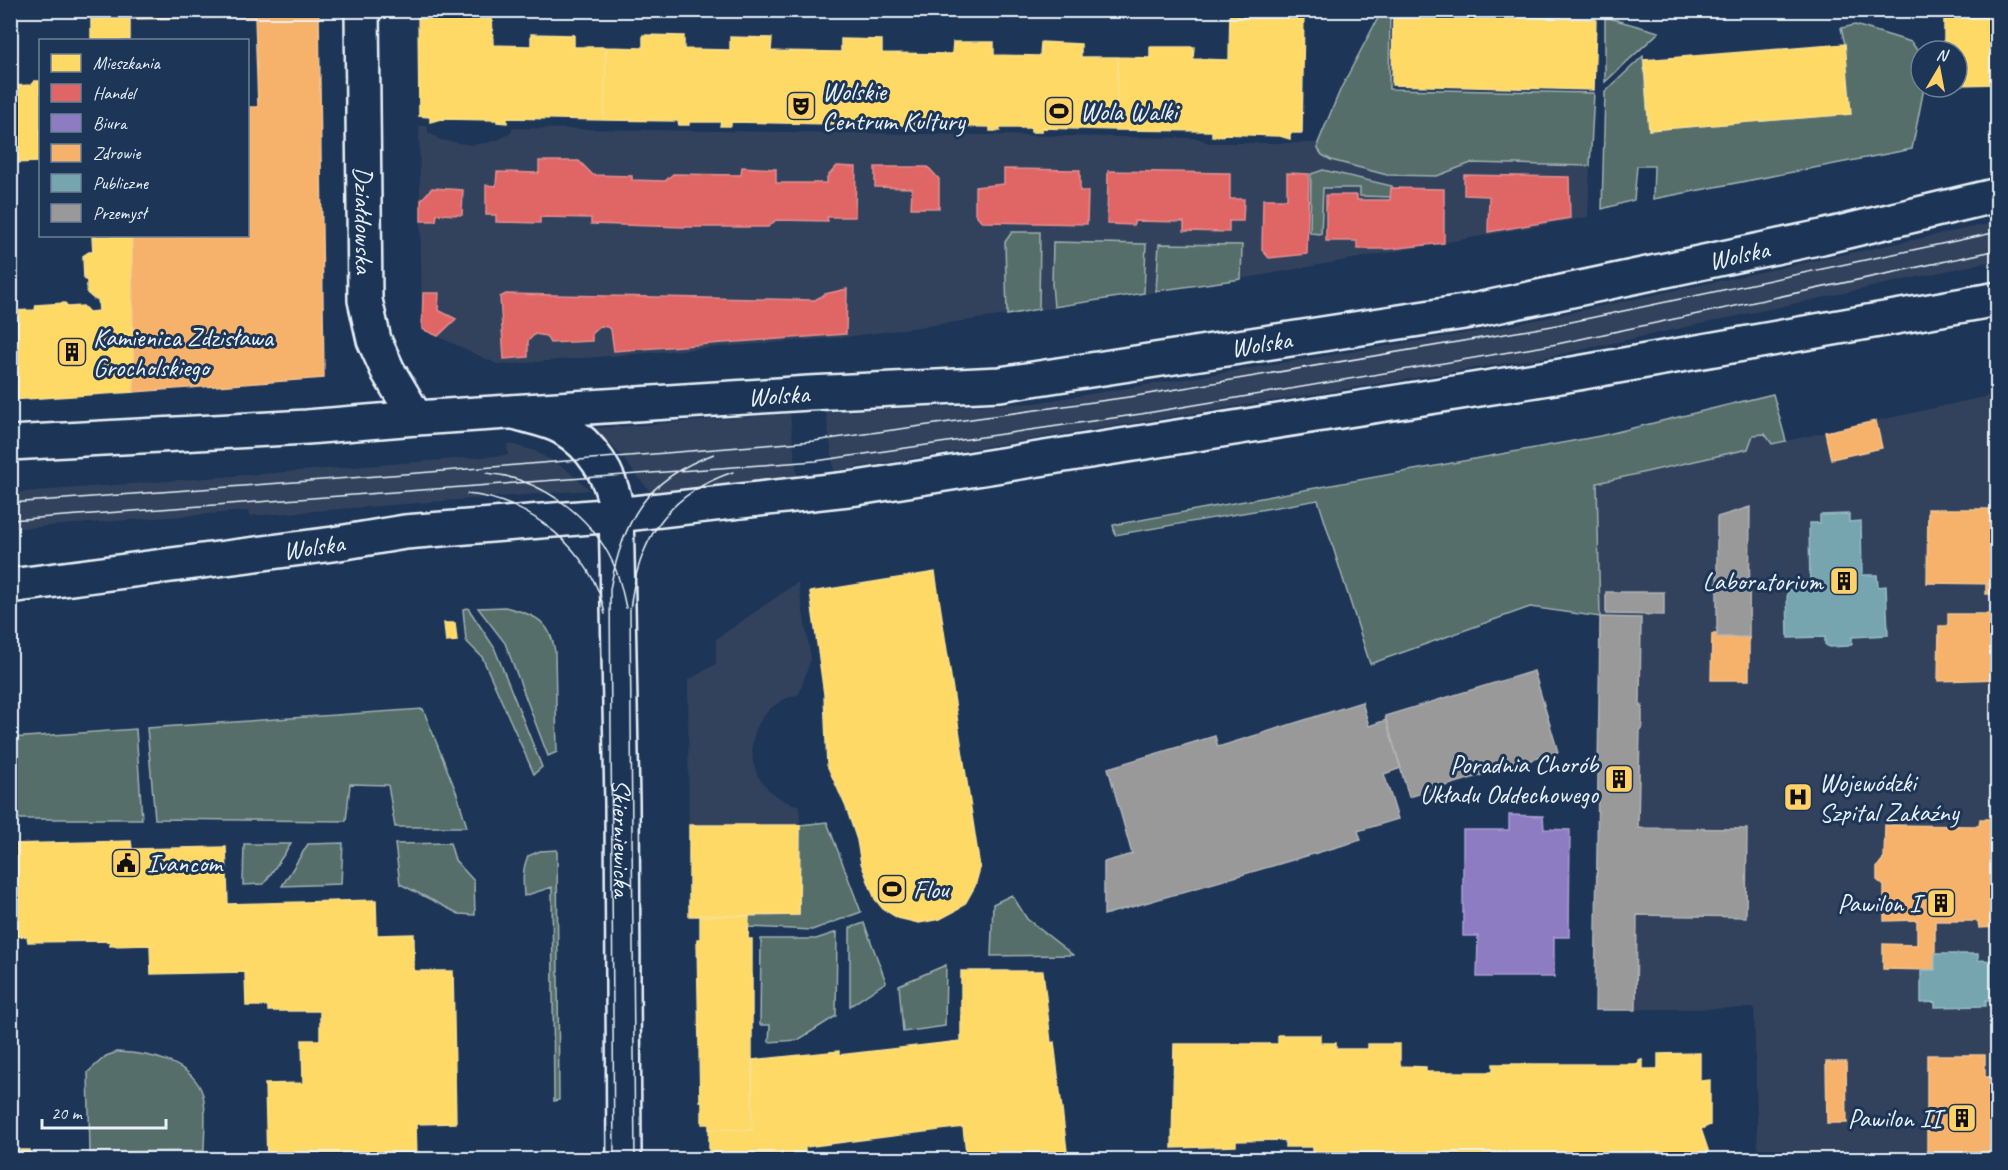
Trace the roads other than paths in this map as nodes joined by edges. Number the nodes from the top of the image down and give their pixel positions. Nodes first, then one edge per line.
1 (362, 10) edge
2 (1998, 195) edge
3 (1998, 299) edge
4 (513, 412) junction
5 (416, 418) junction
6 (10, 443) edge
7 (616, 515) junction
8 (10, 586) edge
9 (624, 1160) edge

1 - 5 main road, Działdowska
2 - 4 main road, Wolska
3 - 7 main road, Wolska
4 - 5 main road, Wolska
4 - 7 main road, Wolska
5 - 6 main road, Wolska
7 - 8 main road, Wolska
7 - 9 main road, Skierniewicka

